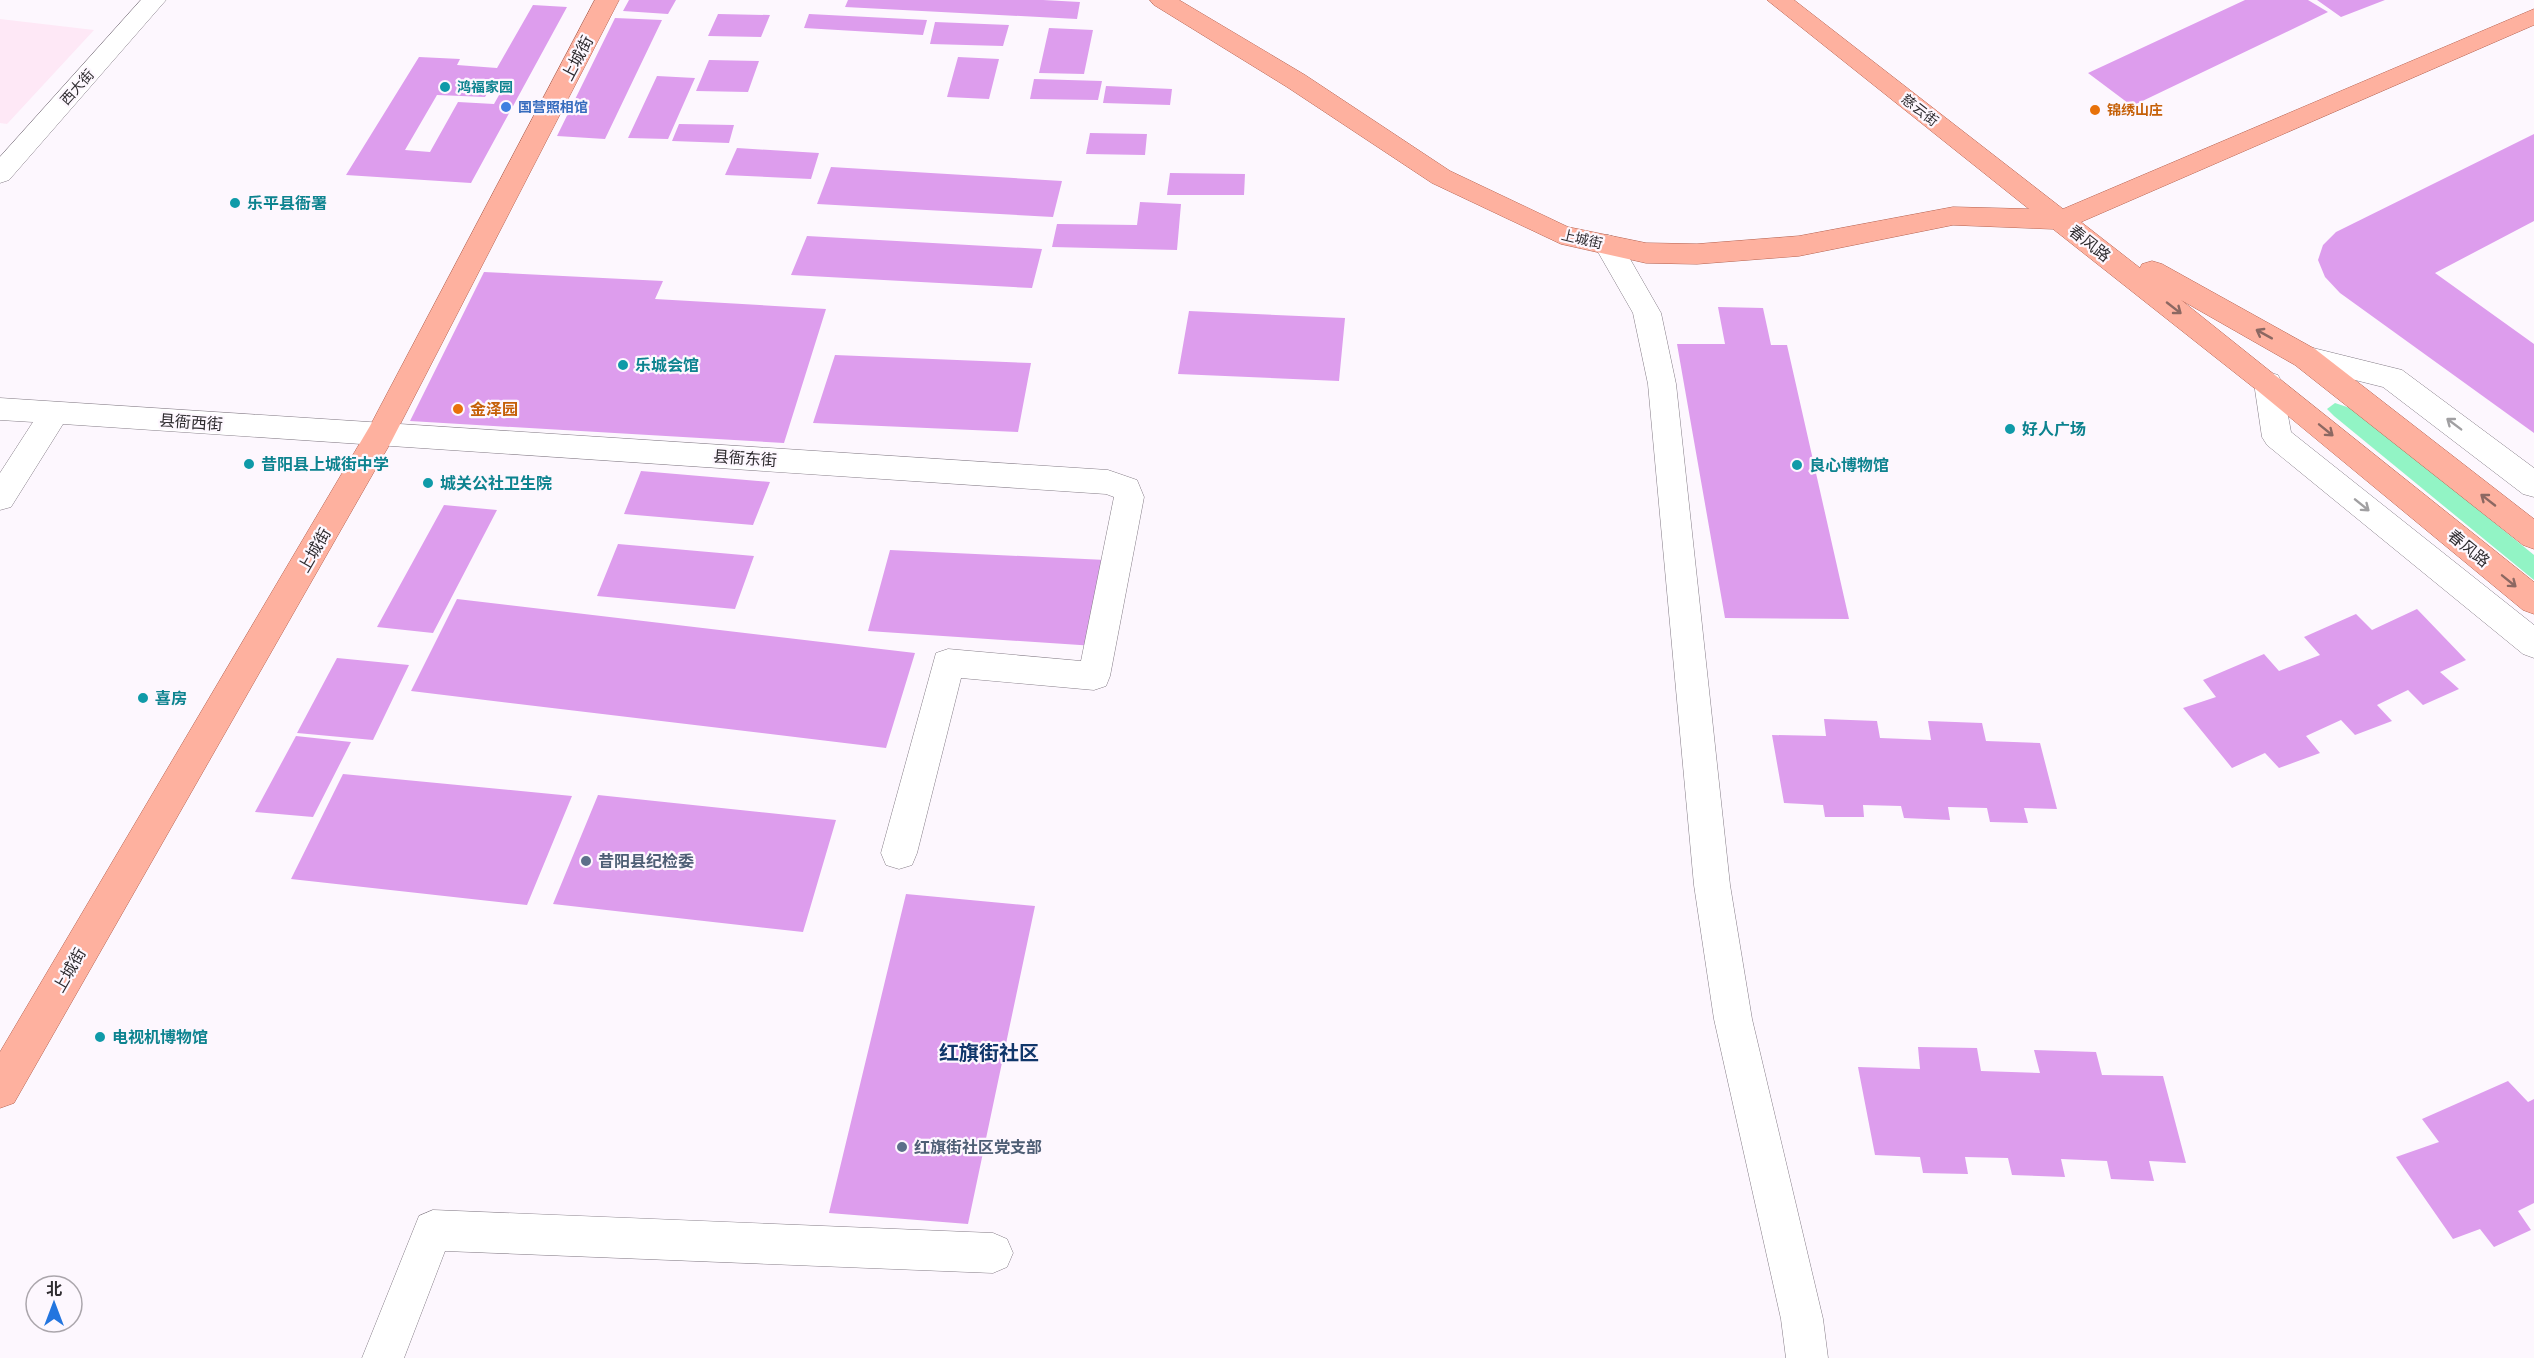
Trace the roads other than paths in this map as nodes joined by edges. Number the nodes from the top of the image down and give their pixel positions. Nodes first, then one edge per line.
1 (154, 0) edge
2 (607, 0) edge
3 (1162, 0) edge
4 (1779, 0) edge
5 (2534, 16) edge
6 (0, 174) edge
7 (2062, 220) junction
8 (1608, 245) junction
9 (2305, 357) junction
10 (2268, 383) junction
11 (0, 410) edge
12 (55, 413) junction
13 (381, 434) junction
14 (2534, 485) edge
15 (0, 498) edge
16 (2534, 536) edge
17 (2534, 601) edge
18 (2534, 644) edge
19 (899, 853) dead end
20 (0, 1089) edge
21 (993, 1253) dead end
22 (383, 1358) edge
23 (1807, 1358) edge

1 - 6 street, 西大街
2 - 13 main road, 上城街
3 - 8 main road, 上城街
4 - 7 main road, 慈云街
5 - 7 main road
7 - 8 main road, 上城街
9 -> 7 main road, 春风路
7 -> 10 main road, 春风路
8 - 23 street
14 -> 9 street
16 -> 9 main road, 春风路
10 -> 17 main road, 春风路
10 -> 18 street
11 - 12 street, 县衙西街
12 - 13 street, 县衙西街
12 - 15 street
13 - 19 street, 县衙东街
13 - 20 main road, 上城街
21 - 22 street

